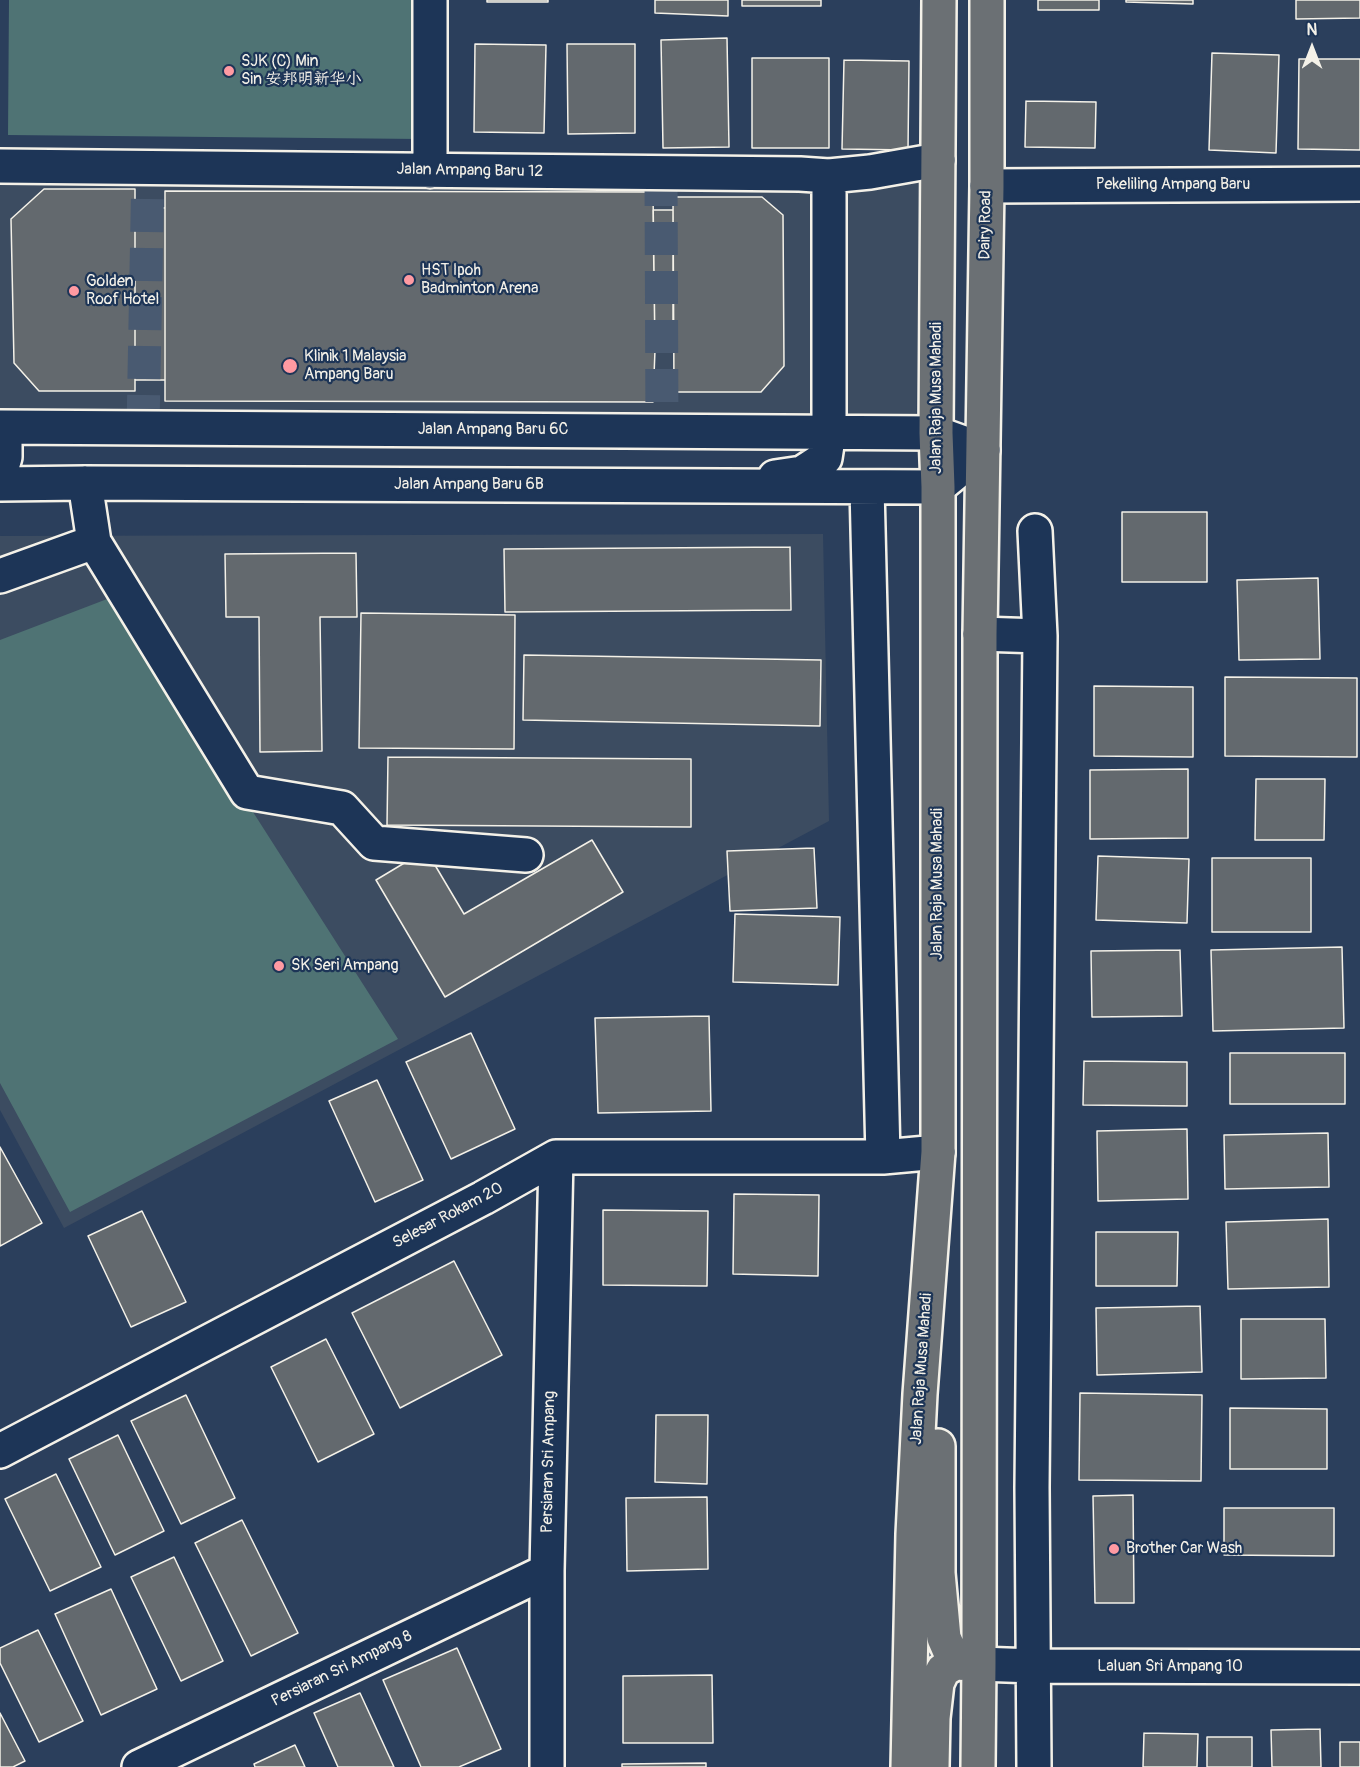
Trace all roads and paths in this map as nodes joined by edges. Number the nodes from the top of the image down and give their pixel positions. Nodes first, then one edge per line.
1 (430, 0) edge
2 (939, 0) edge
3 (987, 0) edge
4 (938, 160) junction
5 (0, 166) edge
6 (430, 171) junction
7 (829, 176) junction
8 (1360, 184) edge
9 (987, 186) junction
10 (0, 428) edge
11 (829, 432) junction
12 (936, 433) junction
13 (983, 450) junction
14 (0, 474) edge
15 (85, 483) junction
16 (0, 484) edge
17 (699, 486) junction
18 (867, 487) junction
19 (938, 487) junction
20 (1035, 531) dead end
21 (94, 542) junction
22 (0, 576) edge
23 (980, 634) junction
24 (1040, 636) junction
25 (526, 855) dead end
26 (938, 1152) junction
27 (556, 1156) junction
28 (883, 1157) junction
29 (0, 1451) edge
30 (547, 1571) junction
31 (967, 1664) junction
32 (1034, 1666) junction
33 (1360, 1667) edge
34 (139, 1767) edge
35 (547, 1767) edge
36 (908, 1767) edge
37 (932, 1767) edge
38 (978, 1767) edge
39 (1034, 1767) edge

1 - 6 street
2 - 4 main road, Jalan Raja Musa Mahadi
3 - 9 main road, Dairy Road
4 - 7 street, Jalan Ampang Baru 12
4 - 12 main road, Jalan Raja Musa Mahadi
5 - 6 street, Jalan Ampang Baru 12
6 - 7 street, Jalan Ampang Baru 12
7 - 11 street
8 - 9 street, Pekeliling Ampang Baru
9 - 13 main road, Dairy Road
10 - 11 street, Jalan Ampang Baru 6C
10 - 14 street
11 - 12 street, Jalan Ampang Baru 6C
11 - 17 street
12 - 13 street, Jalan Ampang Baru 6C
12 - 19 main road, Jalan Raja Musa Mahadi
13 - 19 street
13 - 23 main road
15 - 16 street, Jalan Ampang Baru 6B
15 - 17 street, Jalan Ampang Baru 6B
15 - 21 street
17 - 18 street, Jalan Ampang Baru 6B
18 - 19 street, Jalan Ampang Baru 6B
18 - 28 street
19 - 26 main road, Jalan Raja Musa Mahadi
20 - 24 street
21 - 22 street
21 - 25 street
23 - 24 street
23 - 31 main road
24 - 32 street
26 - 28 street
26 - 31 main road
26 - 36 main road, Jalan Raja Musa Mahadi
27 - 28 street
27 - 29 street, Selesar Rokam 20
27 - 30 street, Persiaran Sri Ampang
30 - 34 street, Persiaran Sri Ampang 8
30 - 35 street, Persiaran Sri Ampang
31 - 32 street, Laluan Sri Ampang 10
31 - 37 main road
31 - 38 main road
32 - 33 street, Laluan Sri Ampang 10
32 - 39 street

